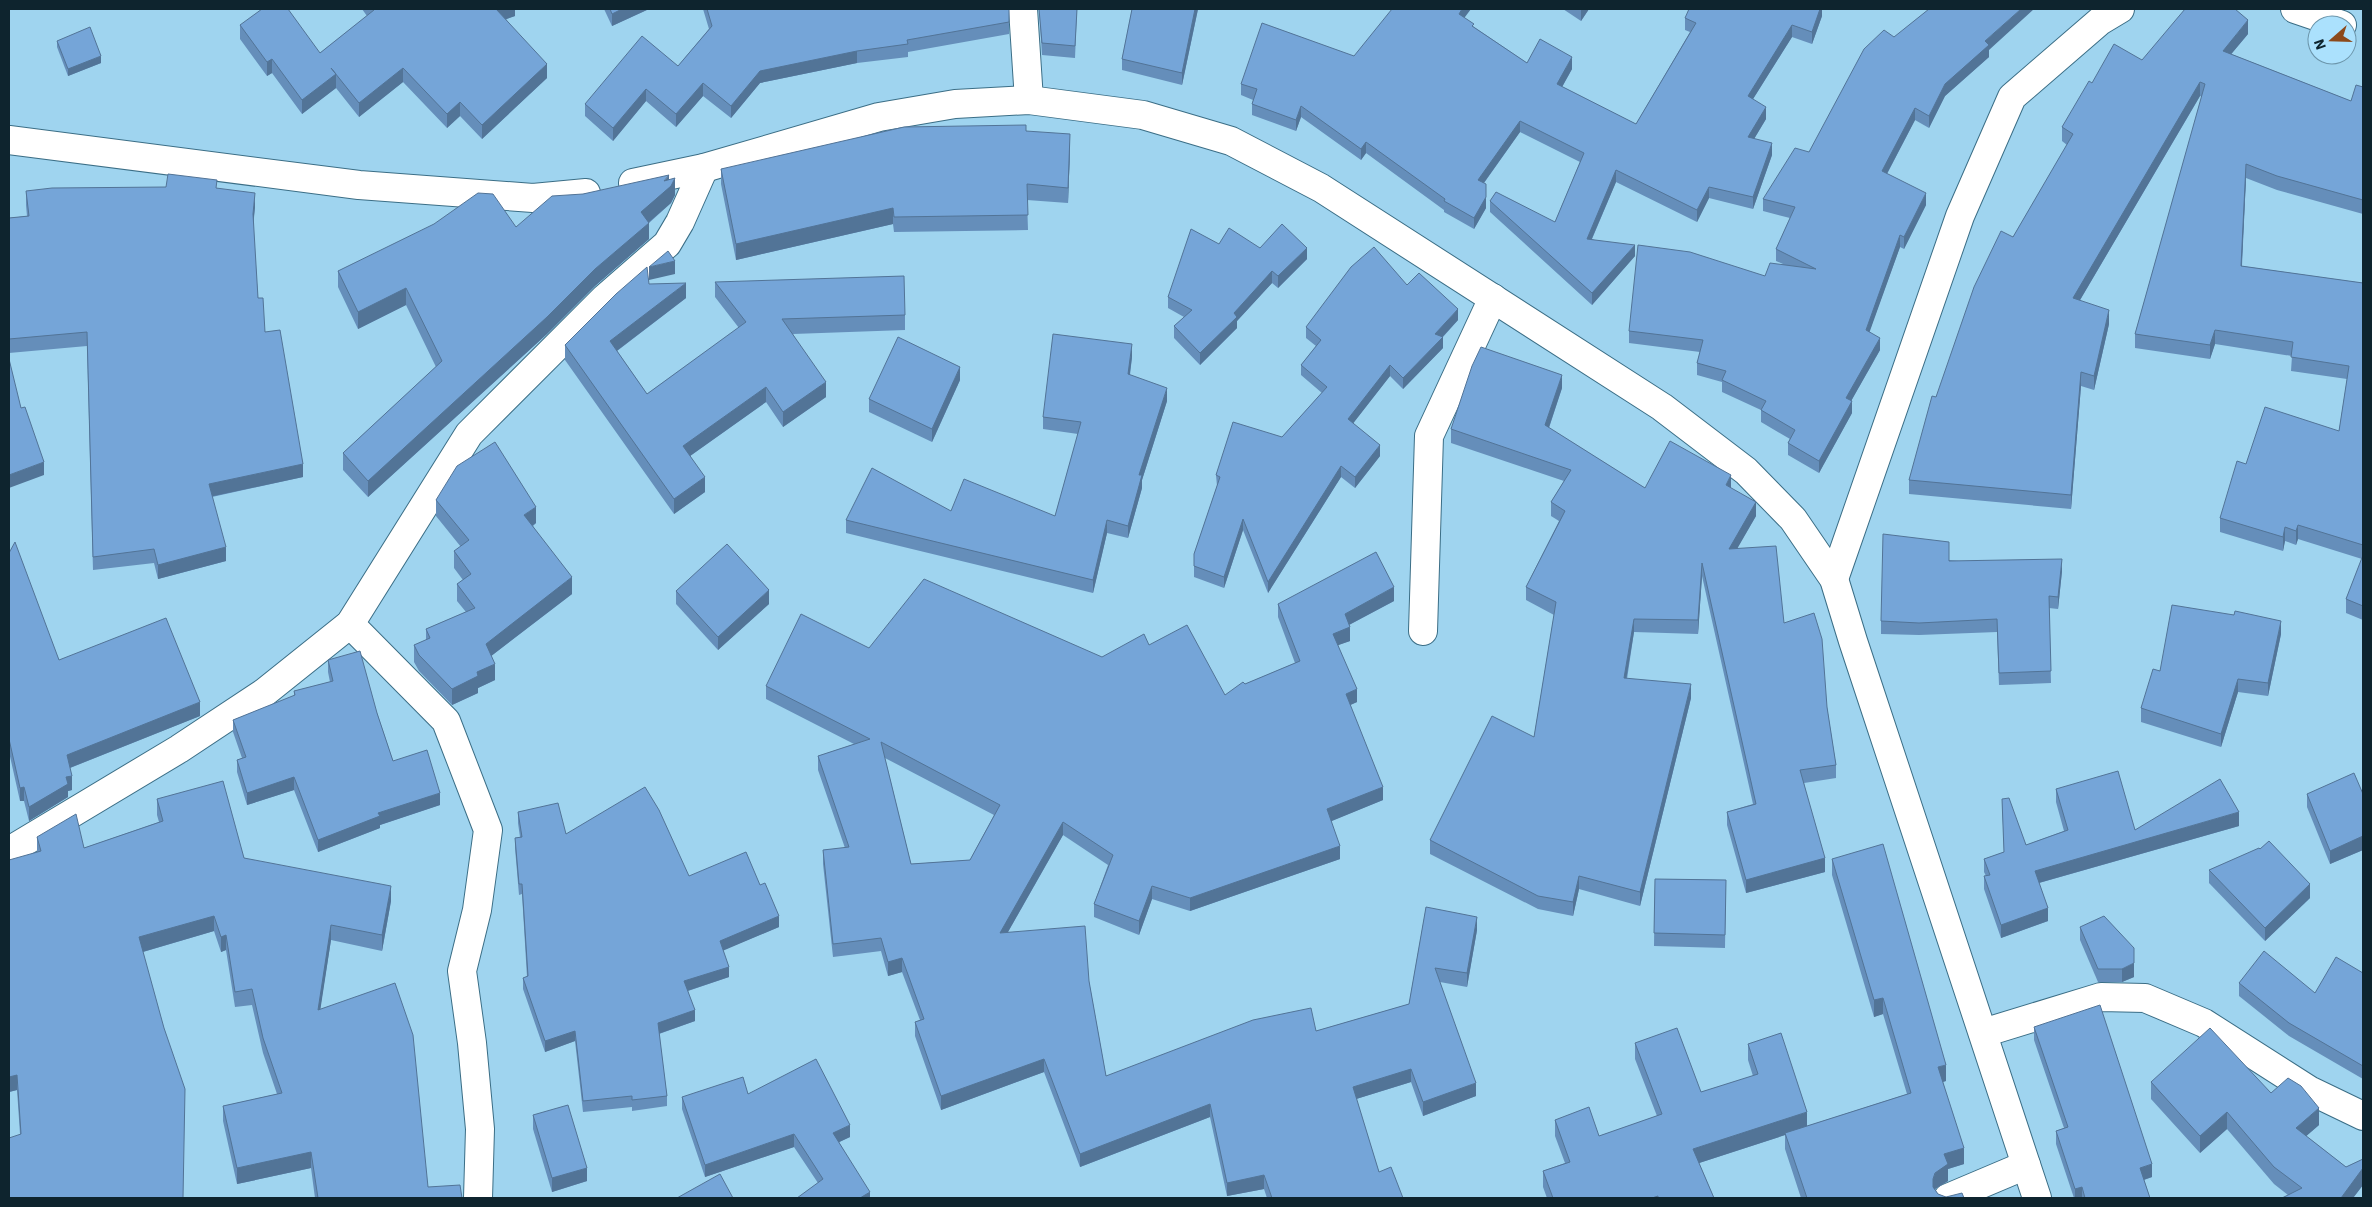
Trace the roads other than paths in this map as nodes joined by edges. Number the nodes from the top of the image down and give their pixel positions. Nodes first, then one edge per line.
1 (1022, 9) edge
2 (2120, 9) edge
3 (2295, 9) edge
4 (2313, 15) edge
5 (1029, 100) junction
6 (9, 140) edge
7 (704, 168) junction
8 (1493, 298) junction
9 (1834, 579) junction
10 (350, 624) junction
11 (1424, 631) dead end
12 (9, 851) edge
13 (1983, 1034) junction
14 (2363, 1116) edge
15 (2026, 1165) junction
16 (478, 1198) edge
17 (1948, 1198) edge
18 (2037, 1198) edge

1 - 5 street
2 - 9 street
3 - 4 street
5 - 7 street
5 - 8 street
6 - 7 street
7 - 10 street
8 - 9 street
8 - 11 street
9 - 13 street
10 - 12 street
10 - 16 street
13 - 14 street
13 - 15 street
15 - 17 street
15 - 18 street

